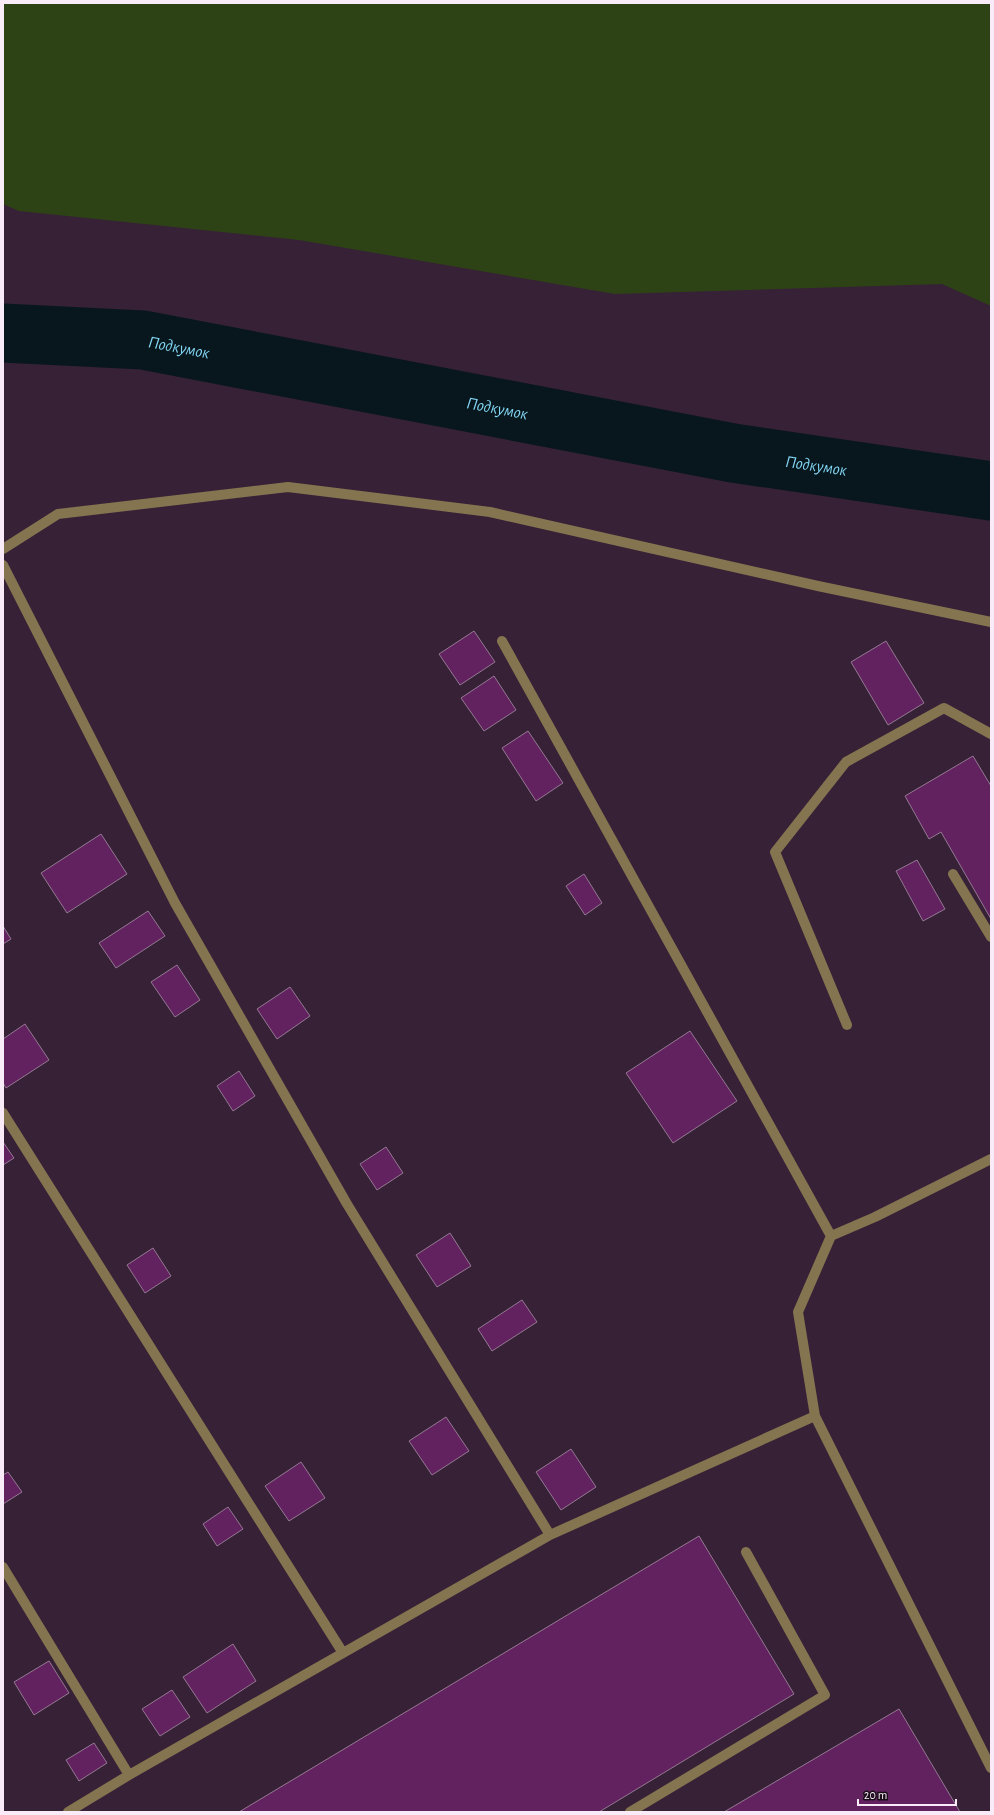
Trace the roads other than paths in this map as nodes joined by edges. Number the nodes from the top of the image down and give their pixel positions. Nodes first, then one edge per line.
1 (3, 549) edge
2 (3, 565) edge
3 (991, 622) edge
4 (502, 641) dead end
5 (991, 734) edge
6 (953, 874) dead end
7 (991, 938) edge
8 (847, 1025) dead end
9 (3, 1113) edge
10 (991, 1159) edge
11 (831, 1236) junction
12 (815, 1416) junction
13 (550, 1535) junction
14 (746, 1552) dead end
15 (3, 1567) edge
16 (343, 1653) junction
17 (991, 1768) edge
18 (129, 1775) junction
19 (68, 1812) edge
20 (630, 1812) edge

1 - 3 street
2 - 13 street
4 - 11 street
5 - 8 street
6 - 7 street
9 - 16 street
10 - 11 street
11 - 12 street
12 - 13 street
12 - 17 street
13 - 16 street
14 - 20 street
15 - 18 street
16 - 18 street
18 - 19 street

